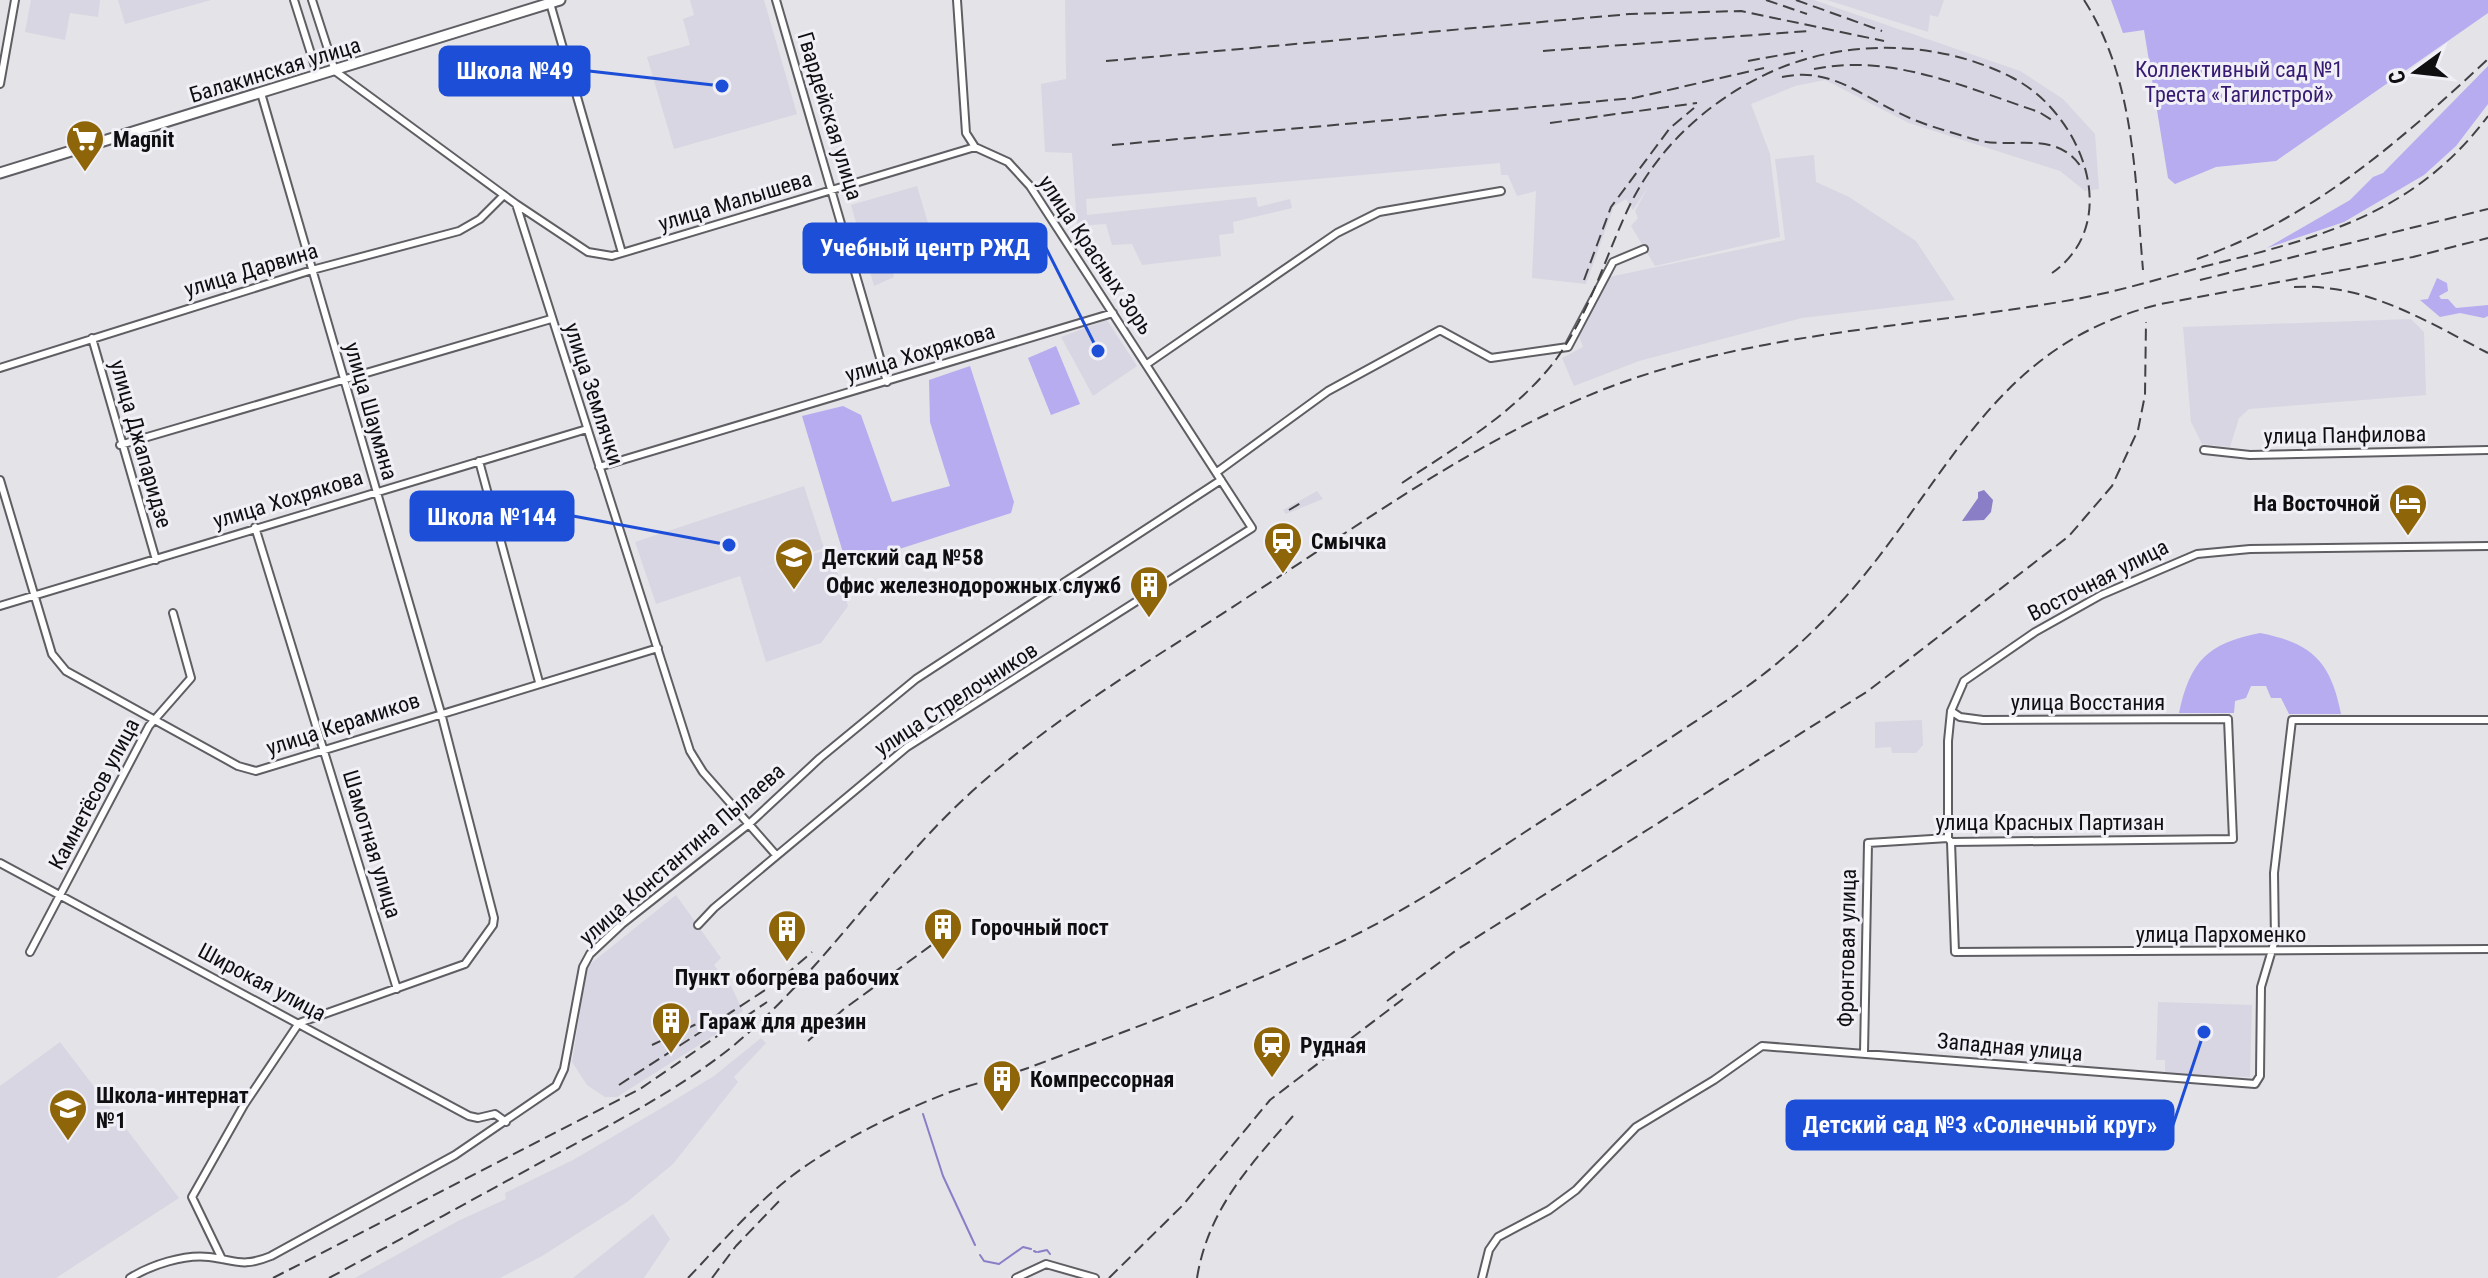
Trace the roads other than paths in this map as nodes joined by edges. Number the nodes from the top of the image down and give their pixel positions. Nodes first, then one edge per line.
1 (15, 0) edge
2 (294, 0) edge
3 (312, 0) edge
4 (776, 0) edge
5 (957, 0) edge
6 (553, 1) edge
7 (335, 71) junction
8 (318, 76) junction
9 (0, 84) edge
10 (261, 93) junction
11 (975, 147) junction
12 (0, 173) edge
13 (834, 190) junction
14 (1501, 191) dead end
15 (504, 195) junction
16 (516, 204) junction
17 (1644, 249) dead end
18 (622, 253) junction
19 (312, 270) junction
20 (1113, 313) junction
21 (551, 319) junction
22 (92, 338) junction
23 (1147, 364) junction
24 (0, 368) edge
25 (343, 380) junction
26 (887, 382) junction
27 (587, 429) junction
28 (120, 445) junction
29 (2204, 450) dead end
30 (2488, 450) edge
31 (479, 461) junction
32 (599, 467) junction
33 (1217, 472) junction
34 (0, 480) edge
35 (1221, 480) junction
36 (375, 490) junction
37 (255, 527) junction
38 (1252, 528) joint
39 (2488, 546) edge
40 (156, 560) junction
41 (34, 596) junction
42 (0, 606) edge
43 (173, 613) dead end
44 (658, 648) junction
45 (539, 682) junction
46 (1951, 711) junction
47 (441, 713) junction
48 (156, 718) junction
49 (2488, 720) edge
50 (323, 749) junction
51 (749, 824) junction
52 (2233, 839) joint
53 (1949, 840) junction
54 (1868, 843) joint
55 (776, 855) junction
56 (0, 863) edge
57 (60, 895) junction
58 (698, 925) dead end
59 (2488, 949) edge
60 (30, 952) dead end
61 (2272, 952) junction
62 (397, 989) junction
63 (299, 1023) junction
64 (1864, 1053) junction
65 (506, 1122) junction
66 (222, 1259) junction
67 (130, 1278) edge
68 (1016, 1278) edge
69 (1095, 1278) edge
70 (1482, 1278) edge

1 - 9 street
2 - 8 street
3 - 7 street
4 - 13 street, Гвардейская улица
5 - 11 street
6 - 7 main road, Балакинская улица
6 - 18 street
7 - 8 main road, Балакинская улица
7 - 15 street
8 - 10 main road, Балакинская улица
10 - 12 main road, Балакинская улица
10 - 19 street, улица Шаумяна
11 - 13 street, улица Малышева
11 - 20 street, улица Красных Зорь
13 - 18 street, улица Малышева
13 - 26 street, Гвардейская улица
14 - 23 street
15 - 16 street
15 - 19 street, улица Дарвина
16 - 18 street, улица Малышева
16 - 21 street, улица Землячки
17 - 33 street
19 - 22 street, улица Дарвина
19 - 25 street, улица Шаумяна
20 - 23 street, улица Красных Зорь
20 - 26 street, улица Хохрякова
21 - 25 street
21 - 27 street, улица Землячки
22 - 24 street, улица Дарвина
22 - 28 street, улица Джапаридзе
23 - 33 street, улица Красных Зорь
25 - 28 street
25 - 36 street, улица Шаумяна
26 - 32 street, улица Хохрякова
27 - 31 street, улица Хохрякова
27 - 32 street, улица Землячки
28 - 40 street, улица Джапаридзе
29 - 30 street, улица Панфилова
31 - 36 street, улица Хохрякова
31 - 45 street
32 - 44 street, улица Землячки
33 - 35 street, улица Красных Зорь
34 - 41 street, улица Керамиков
35 - 38 street, улица Красных Зорь
35 - 51 street, улица Константина Пылаева
36 - 37 street, улица Хохрякова
36 - 47 street, улица Шаумяна
37 - 40 street, улица Хохрякова
37 - 50 street, Шамотная улица
38 - 55 street, улица Стрелочников
39 - 46 street, Восточная улица
40 - 41 street, улица Хохрякова
41 - 42 street, улица Хохрякова
41 - 48 street, улица Керамиков
43 - 48 street, Камнетёсов улица
44 - 45 street, улица Керамиков
44 - 51 street, улица Землячки
45 - 47 street, улица Керамиков
46 - 52 street, улица Восстания
46 - 53 street
47 - 50 street, улица Керамиков
47 - 62 street, улица Шаумяна
48 - 50 street, улица Керамиков
48 - 57 street, Камнетёсов улица
49 - 61 street
50 - 62 street, Шамотная улица
51 - 55 street, улица Землячки
51 - 65 street, улица Константина Пылаева
52 - 53 street, улица Красных Партизан
53 - 54 street, улица Красных Партизан
53 - 61 street, улица Пархоменко
54 - 64 street, Фронтовая улица
55 - 58 street, улица Стрелочников
56 - 57 street, Широкая улица
57 - 60 street, Камнетёсов улица
57 - 63 street, Широкая улица
59 - 61 street, улица Пархоменко
61 - 64 street, Западная улица
62 - 63 street
63 - 65 street, Широкая улица
63 - 66 street
64 - 70 street, Западная улица
65 - 66 street, улица Константина Пылаева
66 - 67 street, улица Константина Пылаева
68 - 69 street

